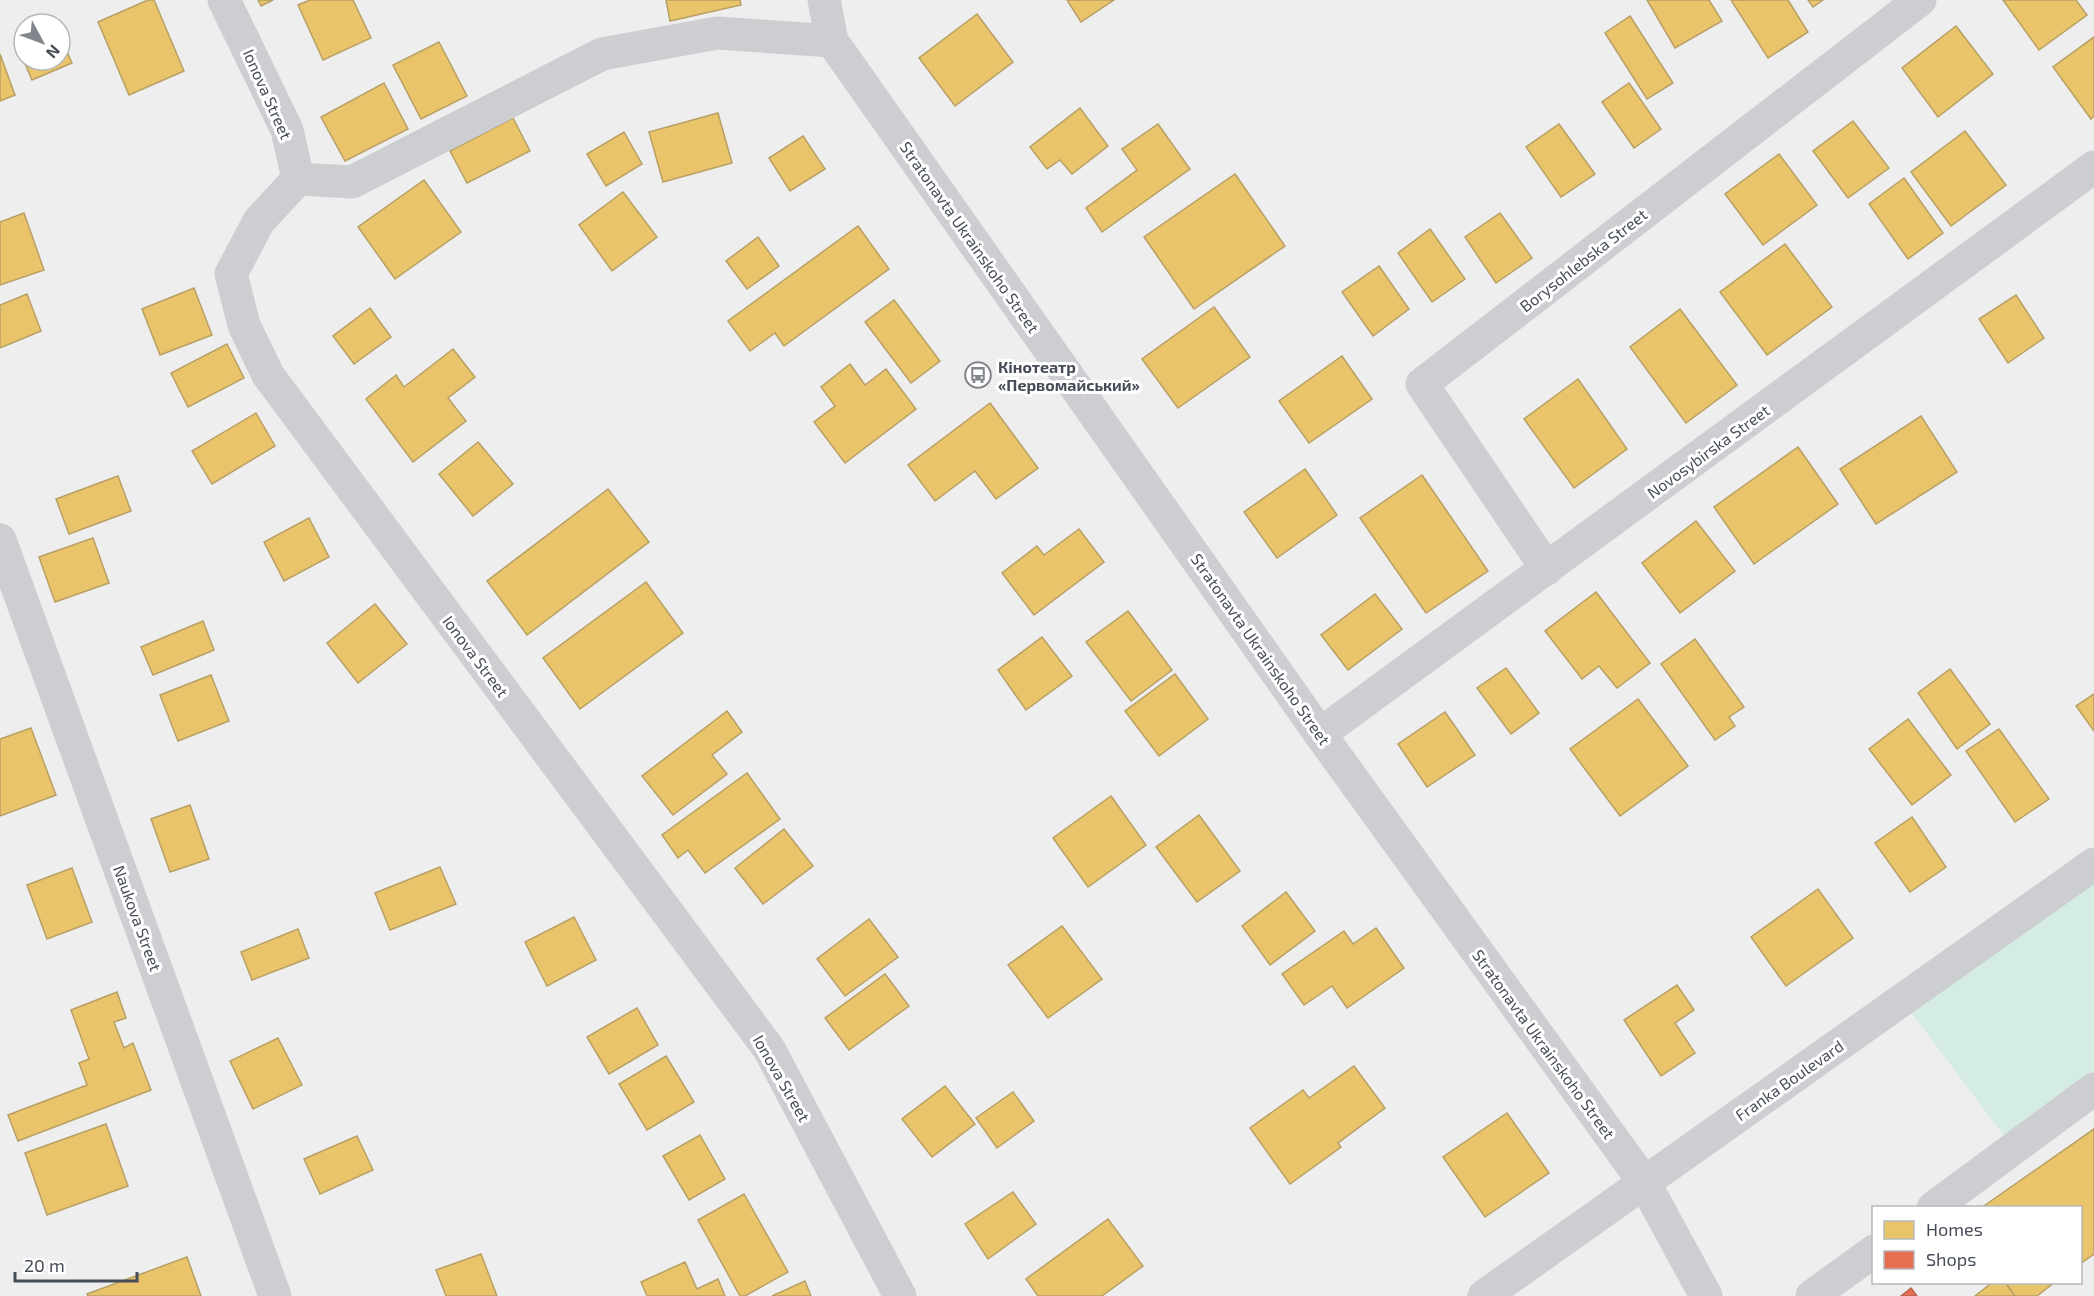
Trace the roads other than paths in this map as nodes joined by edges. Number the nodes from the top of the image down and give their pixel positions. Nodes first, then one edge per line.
1 (224, 0) edge
2 (824, 0) edge
3 (1920, 0) edge
4 (832, 41) junction
5 (2094, 167) edge
6 (298, 179) junction
7 (0, 540) edge
8 (1547, 568) junction
9 (1320, 734) junction
10 (2094, 864) edge
11 (2094, 1089) edge
12 (1644, 1182) junction
13 (1935, 1206) edge
14 (1872, 1252) edge
15 (275, 1296) edge
16 (900, 1296) edge
17 (1484, 1296) edge
18 (1706, 1296) edge
19 (1812, 1296) edge

1 - 6 street, Ionova Street
2 - 4 street, Stratonavta Ukrainskoho Street
3 - 8 street, Borysohlebska Street
4 - 6 street
4 - 9 street, Stratonavta Ukrainskoho Street
5 - 8 street, Novosybirska Street
6 - 16 street, Ionova Street
7 - 15 street, Naukova Street
8 - 9 street, Novosybirska Street
9 - 12 street, Stratonavta Ukrainskoho Street
10 - 12 street, Franka Boulevard
11 - 13 street
12 - 17 street, Franka Boulevard
12 - 18 street, Stratonavta Ukrainskoho Street
14 - 19 street

